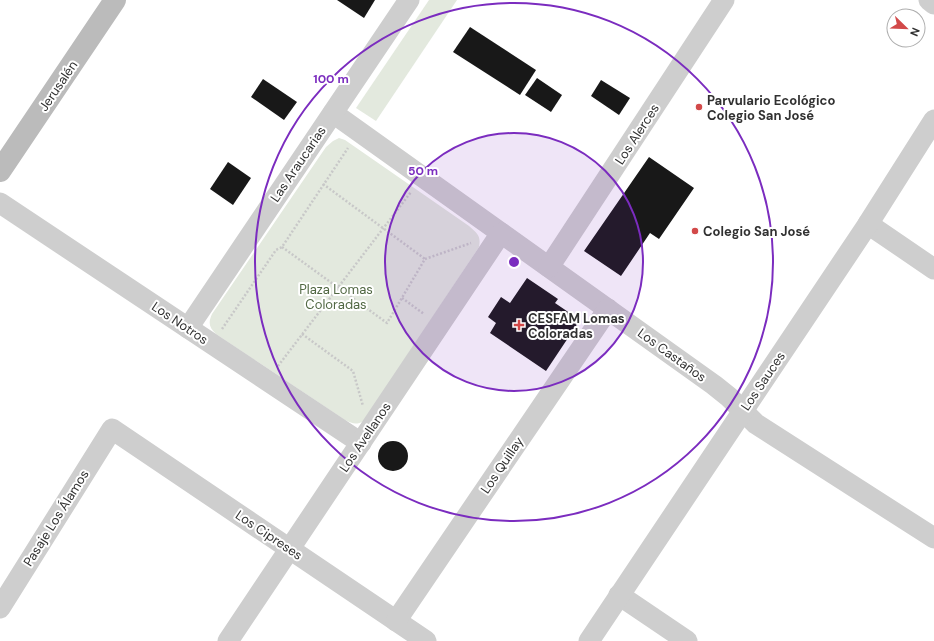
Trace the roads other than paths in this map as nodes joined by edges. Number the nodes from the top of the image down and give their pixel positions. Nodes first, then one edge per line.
1 (115, 0) edge
2 (724, 0) edge
3 (929, 0) edge
4 (407, 1) edge
5 (934, 4) edge
6 (333, 113) junction
7 (934, 120) edge
8 (0, 171) edge
9 (0, 203) edge
10 (868, 224) junction
11 (501, 233) junction
12 (549, 267) junction
13 (934, 269) edge
14 (608, 309) junction
15 (188, 328) junction
16 (743, 411) junction
17 (112, 429) joint
18 (365, 436) junction
19 (934, 538) edge
20 (290, 549) junction
21 (619, 595) junction
22 (0, 608) edge
23 (396, 621) junction
24 (228, 641) edge
25 (426, 641) edge
26 (589, 641) edge
27 (687, 641) edge

1 - 8 street, Jerusalén
2 - 12 street, Los Alerces
3 - 5 street
4 - 6 street, Las Araucarias
6 - 11 street, Los Castaños
6 - 15 street, Las Araucarias
7 - 10 street, Los Sauces
9 - 15 street, Los Notros
10 - 13 street
10 - 16 street, Los Sauces
11 - 12 street, Los Castaños
11 - 18 street, Los Avellanos
12 - 14 street, Los Castaños
14 - 16 street, Los Castaños
14 - 23 street, Los Quillay
15 - 18 street, Los Notros
16 - 19 street, Los Castaños
16 - 21 street, Los Sauces
17 - 20 street, Los Cipreses
17 - 22 street, Pasaje Los Álamos
18 - 20 street, Los Avellanos
20 - 23 street, Los Cipreses
20 - 24 street, Los Avellanos
21 - 26 street, Los Sauces
21 - 27 street
23 - 25 street, Los Cipreses

